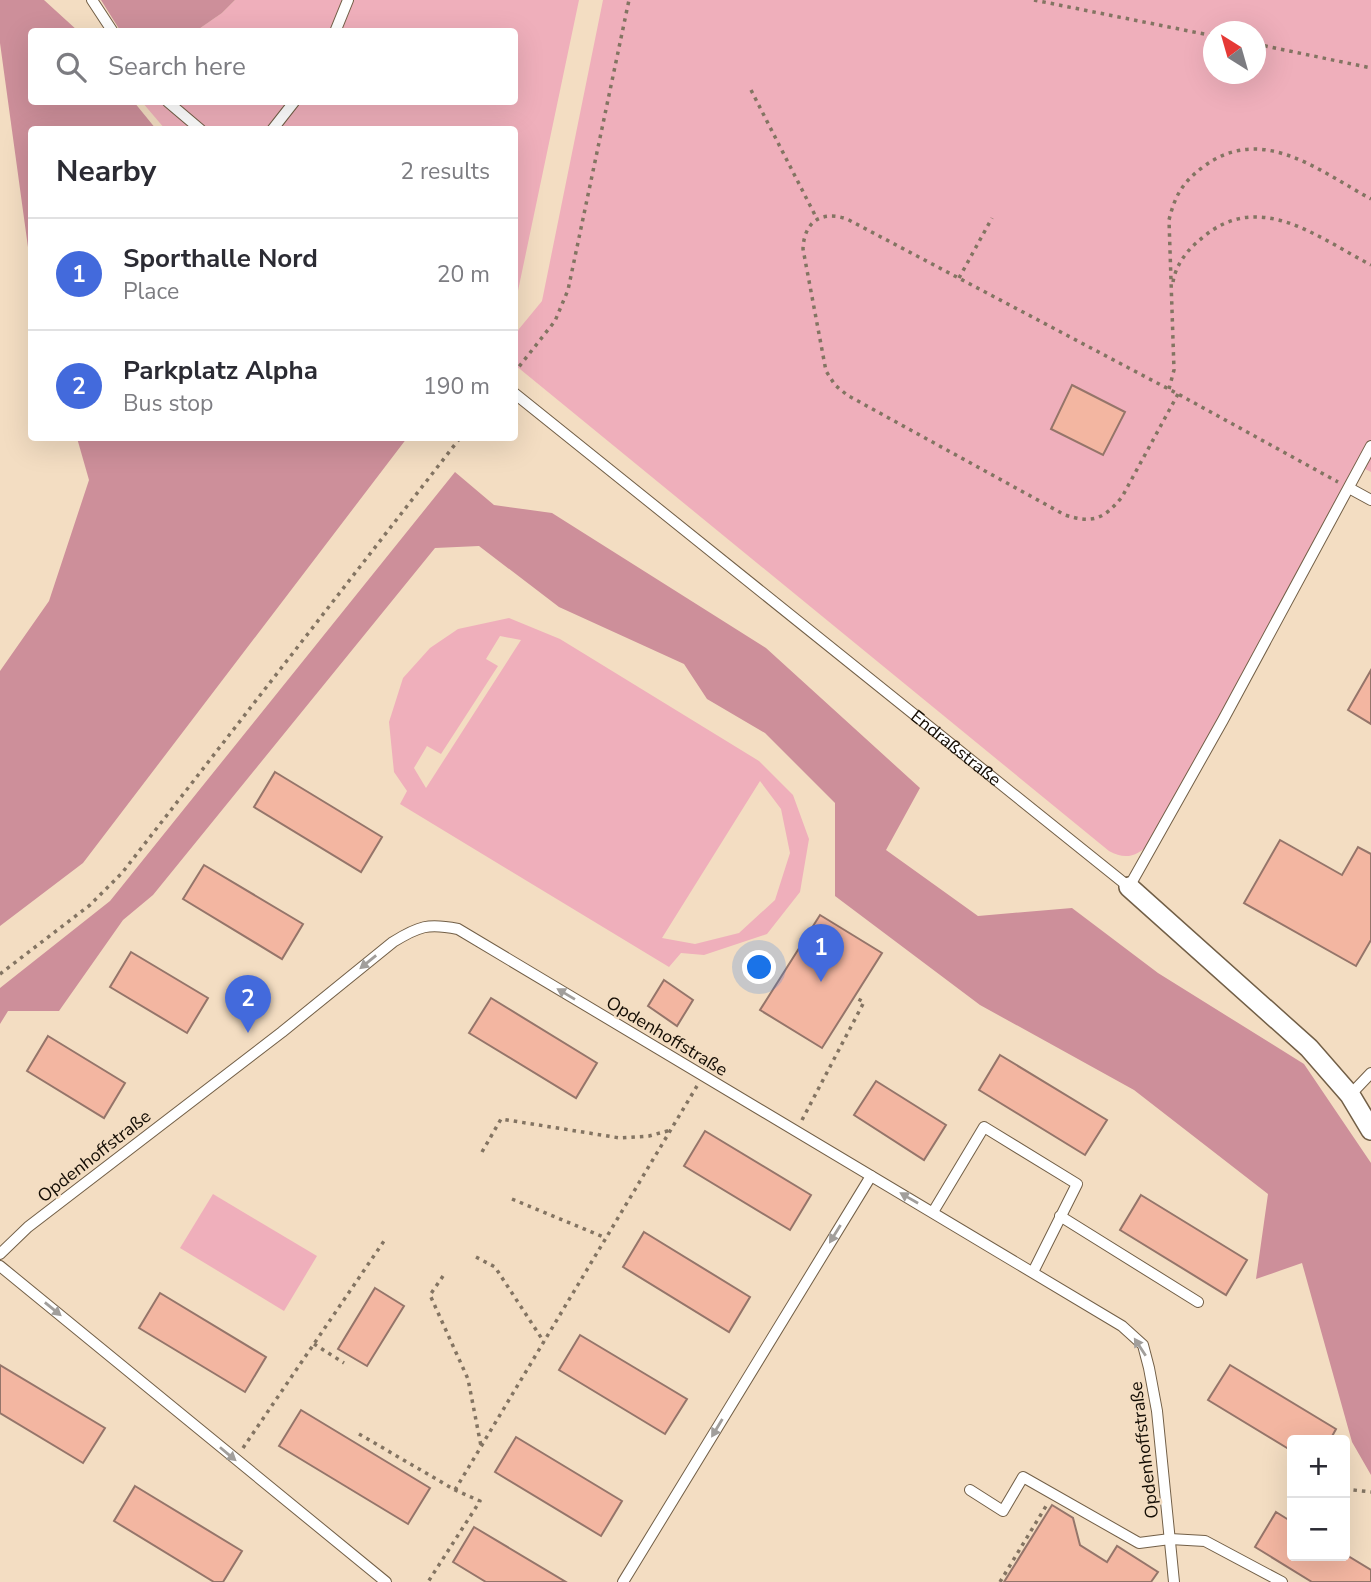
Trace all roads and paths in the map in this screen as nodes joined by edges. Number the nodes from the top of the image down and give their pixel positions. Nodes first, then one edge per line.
1 (92, 0) edge
2 (348, 0) edge
3 (629, 0) edge
4 (1034, 0) edge
5 (110, 28) edge
6 (337, 28) edge
7 (1203, 34) edge
8 (1266, 46) edge
9 (1371, 68) edge
10 (751, 90) dead end
11 (172, 105) edge
12 (292, 105) edge
13 (196, 126) edge
14 (275, 126) edge
15 (1371, 199) edge
16 (992, 218) dead end
17 (817, 219) junction
18 (1371, 265) edge
19 (959, 278) junction
20 (1171, 291) junction
21 (518, 368) edge
22 (1169, 389) junction
23 (1178, 394) junction
24 (518, 396) edge
25 (458, 441) edge
26 (1371, 446) edge
27 (1349, 488) junction
28 (1371, 500) edge
29 (1129, 887) junction
30 (0, 974) edge
31 (854, 998) dead end
32 (1371, 1073) edge
33 (703, 1076) junction
34 (1350, 1095) junction
35 (671, 1130) junction
36 (1371, 1130) edge
37 (796, 1131) junction
38 (481, 1152) dead end
39 (872, 1175) junction
40 (512, 1199) dead end
41 (933, 1212) junction
42 (1060, 1216) junction
43 (606, 1238) junction
44 (383, 1241) dead end
45 (0, 1254) edge
46 (476, 1257) dead end
47 (0, 1266) edge
48 (1033, 1272) junction
49 (443, 1276) dead end
50 (1198, 1302) dead end
51 (544, 1342) junction
52 (314, 1344) junction
53 (344, 1363) dead end
54 (359, 1434) dead end
55 (481, 1447) junction
56 (235, 1460) junction
57 (456, 1490) junction
58 (970, 1490) dead end
59 (1350, 1490) edge
60 (1371, 1492) edge
61 (1053, 1494) junction
62 (1170, 1539) junction
63 (386, 1582) edge
64 (428, 1582) edge
65 (623, 1582) edge
66 (1000, 1582) edge
67 (1174, 1582) edge
68 (1282, 1582) edge

1 - 5 lane
2 - 6 lane
3 - 21 path
4 - 7 path
8 - 9 path
10 - 17 path
11 - 13 lane
12 - 14 lane
15 - 20 path
16 - 19 path
17 - 19 path
17 - 23 path
18 - 20 path
19 - 22 path
20 - 22 path
22 - 23 path
23 - 27 path
24 - 29 lane, Endraßstraße
25 - 30 path
26 - 27 lane
27 - 28 lane
27 - 29 lane
29 - 34 street, Endraßstraße
31 - 37 path
32 - 34 lane
33 - 35 path
33 - 37 lane, Opdenhoffstraße
33 -> 45 lane, Opdenhoffstraße
34 - 36 street, Endraßstraße
35 - 38 path
35 - 43 path
37 - 39 lane, Opdenhoffstraße
41 -> 39 lane, Opdenhoffstraße
39 -> 65 lane
40 - 43 path
41 - 42 lane
41 - 48 lane, Opdenhoffstraße
42 - 48 lane
42 - 50 lane
43 - 51 path
44 - 52 path
46 - 51 path
47 -> 56 lane
62 -> 48 lane, Opdenhoffstraße
49 - 55 path
51 - 55 path
52 - 53 path
52 - 56 path
54 - 57 path
55 - 57 path
56 - 63 lane
57 - 64 path
58 - 61 lane
59 - 60 path
61 - 62 lane
61 - 66 path
62 - 67 lane, Opdenhoffstraße
62 - 68 lane

